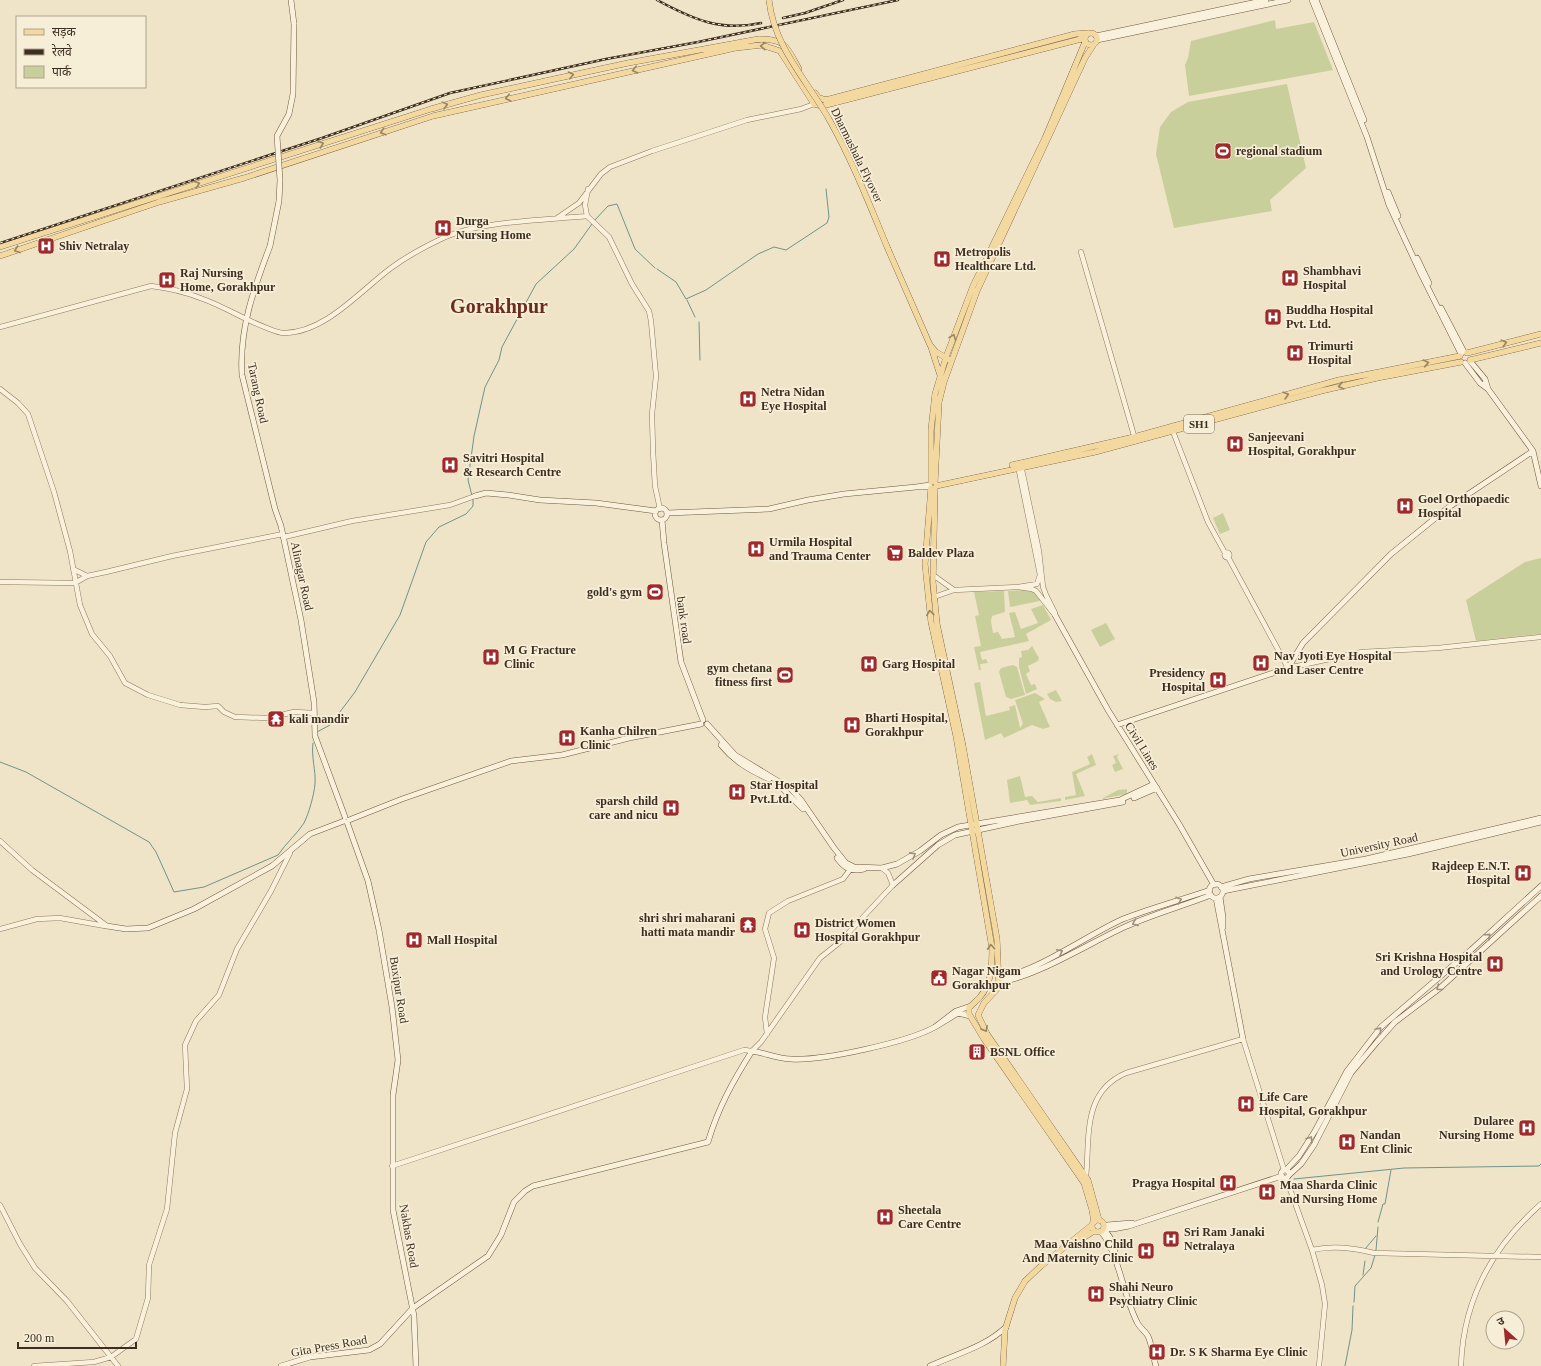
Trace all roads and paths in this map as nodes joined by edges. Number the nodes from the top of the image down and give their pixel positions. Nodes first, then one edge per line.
1 (291, 0) edge
2 (769, 0) edge
3 (1266, 0) edge
4 (1288, 0) edge
5 (1312, 0) edge
6 (1316, 0) edge
7 (1086, 38) junction
8 (1095, 40) junction
9 (814, 104) junction
10 (588, 189) junction
11 (587, 216) junction
12 (557, 219) junction
13 (0, 247) edge
14 (1081, 252) dead end
15 (0, 256) edge
16 (246, 321) junction
17 (0, 327) edge
18 (1541, 334) edge
19 (1541, 343) edge
20 (930, 345) junction
21 (1463, 354) junction
22 (946, 357) junction
23 (952, 360) junction
24 (1466, 361) junction
25 (940, 374) junction
26 (944, 382) junction
27 (0, 389) edge
28 (1172, 429) junction
29 (1135, 439) junction
30 (259, 445) joint
31 (1533, 451) junction
32 (1020, 466) junction
33 (933, 485) junction
34 (1541, 486) edge
35 (474, 497) joint
36 (658, 510) junction
37 (667, 513) junction
38 (662, 520) junction
39 (284, 536) junction
40 (73, 569) junction
41 (933, 575) junction
42 (87, 576) junction
43 (0, 582) edge
44 (75, 584) junction
45 (1037, 584) junction
46 (1043, 587) junction
47 (1018, 588) junction
48 (954, 590) junction
49 (1036, 591) junction
50 (934, 597) junction
51 (1055, 615) junction
52 (1541, 637) edge
53 (1288, 668) junction
54 (947, 682) junction
55 (314, 713) junction
56 (704, 723) junction
57 (1117, 724) junction
58 (1156, 786) junction
59 (1541, 818) edge
60 (346, 820) junction
61 (1541, 822) edge
62 (974, 827) junction
63 (0, 841) edge
64 (290, 853) junction
65 (880, 867) junction
66 (852, 868) junction
67 (893, 885) junction
68 (1214, 885) junction
69 (1541, 886) edge
70 (1222, 889) junction
71 (1210, 892) junction
72 (1541, 896) edge
73 (1218, 897) junction
74 (107, 926) junction
75 (0, 929) edge
76 (990, 978) junction
77 (999, 978) junction
78 (1007, 981) junction
79 (999, 987) junction
80 (971, 1006) junction
81 (978, 1015) junction
82 (970, 1016) junction
83 (935, 1027) junction
84 (767, 1034) junction
85 (1243, 1039) junction
86 (752, 1051) junction
87 (1025, 1093) junction
88 (392, 1166) junction
89 (1285, 1174) junction
90 (1086, 1177) junction
91 (1541, 1204) edge
92 (0, 1205) edge
93 (1095, 1225) junction
94 (1103, 1229) junction
95 (1312, 1250) junction
96 (1494, 1255) junction
97 (1541, 1257) edge
98 (412, 1308) junction
99 (1006, 1327) junction
100 (111, 1357) junction
101 (34, 1366) edge
102 (118, 1366) edge
103 (280, 1366) edge
104 (416, 1366) edge
105 (930, 1366) edge
106 (1003, 1366) edge
107 (1156, 1366) edge
108 (1319, 1366) edge
109 (1461, 1366) edge

1 - 16 main road, Tarang Road, bridge
2 - 20 main road, Dharmashala Flyover, bridge
3 - 8 main road
4 - 8 main road
5 - 21 main road
6 - 21 main road
7 - 8 main road
7 - 8 main road
7 - 9 main road
13 -> 7 main road
22 -> 7 main road
8 - 23 main road
9 - 10 street
9 -> 15 main road
10 - 11 street
10 - 12 street
11 - 12 street
11 - 36 street
12 - 16 street
14 - 29 street
16 - 17 street
16 - 30 main road, Tarang Road
21 -> 18 main road, SH1
19 - 24 main road, SH1
20 - 22 main road
20 - 25 main road, Dharmashala Flyover
21 - 24 main road
21 - 24 main road
28 -> 21 main road, SH1
22 - 23 main road
22 - 25 main road
23 - 26 main road
24 -> 28 main road, SH1
24 - 31 main road
25 - 26 main road, Dharmashala Flyover
25 - 33 main road
26 - 33 main road
27 - 40 street
28 - 29 main road, SH1
28 - 53 street
29 - 32 main road, SH1
30 - 39 main road, Alinagar Road
31 - 34 main road
31 - 53 main road
32 - 33 main road, SH1
32 - 45 street
32 - 46 street
33 - 37 main road
33 - 41 main road
54 -> 33 main road
35 - 36 main road
35 - 39 street
36 - 37 main road
36 - 38 main road
37 - 38 main road
38 - 56 main road, bank road
39 - 42 street
39 - 55 main road, Alinagar Road
40 - 42 street
40 - 44 street
41 - 48 street
41 - 50 main road
42 - 44 street
43 - 44 street
44 - 55 street
45 - 46 street
45 - 47 street
45 - 49 street
46 - 49 street
46 - 51 street
47 - 48 street
47 - 49 street
48 - 50 street
49 - 51 street
50 - 54 main road
51 - 57 main road, Civil Lines
52 - 53 street
53 - 57 main road
54 - 62 main road
55 - 60 main road, Buxipur Road
56 - 60 main road
56 - 66 main road, bank road
57 - 58 main road, Civil Lines
58 - 62 main road
58 - 68 main road, Civil Lines
59 - 70 main road, University Road
60 - 64 main road
60 - 88 main road, Buxipur Road
61 - 70 main road, University Road
65 -> 62 main road
62 - 67 main road
76 -> 62 main road
62 - 77 main road
63 - 74 street
64 - 74 main road
64 - 100 street
65 - 66 main road
65 - 67 street
66 - 84 street
67 - 84 street
68 - 70 main road
68 - 71 main road
89 -> 69 main road
70 - 73 main road
71 - 73 main road
77 -> 71 main road
71 -> 78 main road
72 -> 89 main road
73 - 85 main road
74 - 75 street
76 - 77 main road
76 - 80 main road
77 - 78 main road
77 - 79 main road
78 - 79 main road
79 - 81 main road
80 - 82 main road
80 - 83 main road
81 - 82 main road
81 -> 87 main road
82 - 83 main road
82 - 87 main road
83 - 86 main road
84 - 86 street
85 - 89 street
85 - 90 street
86 - 88 street
86 - 98 main road, Gita Press Road
87 - 90 main road
87 - 93 main road
88 - 98 main road, Nakhas Road
89 - 94 main road
89 - 95 street
90 - 93 main road
91 - 96 street
92 - 100 street
93 - 94 main road
93 - 94 main road
93 - 99 main road
94 - 107 main road
95 - 96 street
95 - 108 street
96 - 97 street
96 - 109 street
98 - 103 main road, Gita Press Road
98 - 104 main road, Nakhas Road
99 - 105 main road
99 - 106 main road
100 - 101 street
100 - 102 street

